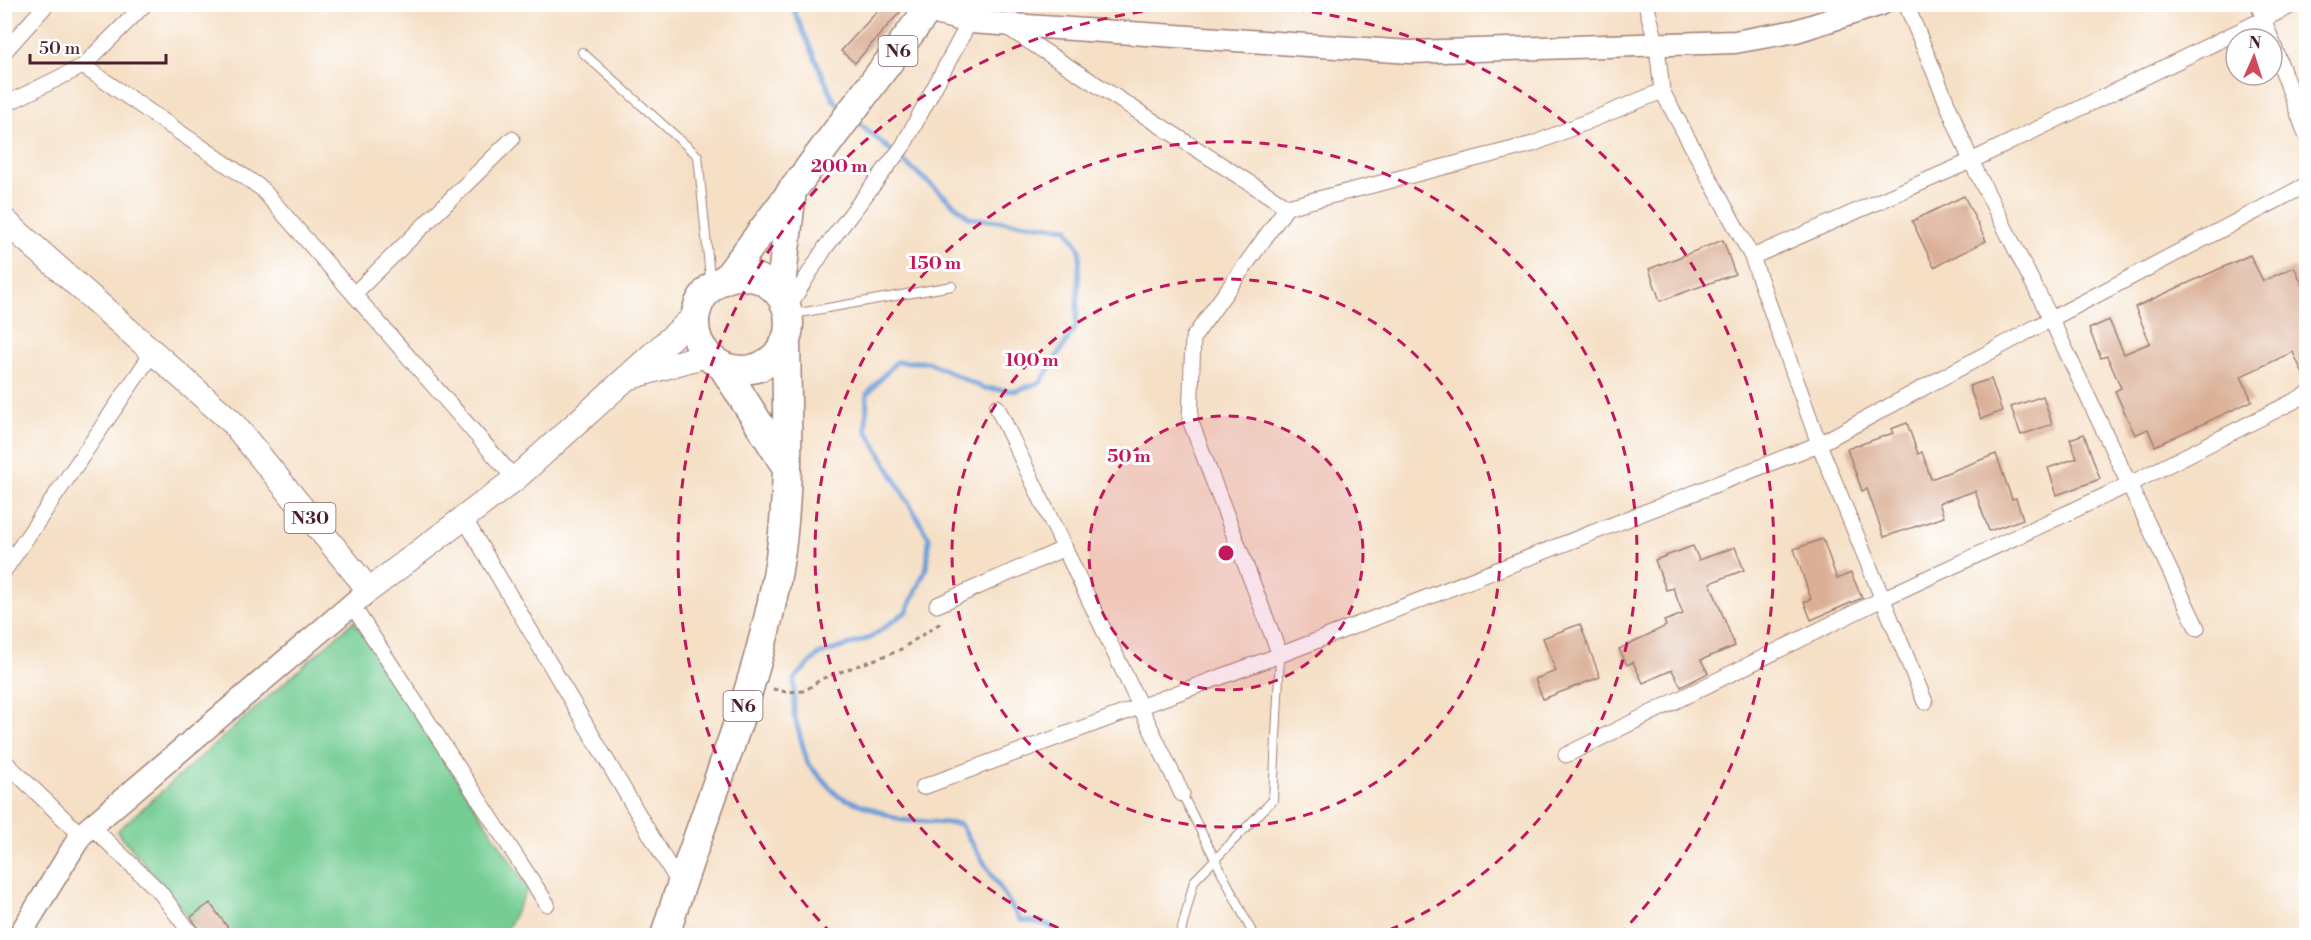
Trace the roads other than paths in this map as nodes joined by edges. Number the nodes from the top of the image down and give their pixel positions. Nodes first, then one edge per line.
1 (47, 4) edge
2 (145, 4) edge
3 (1646, 4) edge
4 (1881, 4) edge
5 (1906, 4) edge
6 (2295, 4) edge
7 (930, 8) edge
8 (2261, 12) edge
9 (975, 13) edge
10 (1003, 25) junction
11 (2267, 27) edge
12 (1657, 46) junction
13 (4, 52) edge
14 (582, 52) dead end
15 (83, 66) junction
16 (2284, 73) edge
17 (1662, 92) junction
18 (4, 105) edge
19 (2307, 135) edge
20 (512, 139) dead end
21 (1971, 161) junction
22 (2307, 185) edge
23 (793, 188) junction
24 (1287, 207) junction
25 (4, 220) edge
26 (1752, 257) junction
27 (718, 283) junction
28 (952, 286) dead end
29 (354, 294) junction
30 (785, 315) junction
31 (695, 316) junction
32 (2051, 319) junction
33 (153, 352) junction
34 (715, 361) junction
35 (628, 378) junction
36 (2307, 394) edge
37 (997, 407) dead end
38 (1819, 444) junction
39 (787, 468) junction
40 (515, 479) junction
41 (2128, 485) junction
42 (464, 518) junction
43 (1065, 548) junction
44 (4, 571) edge
45 (361, 597) junction
46 (1882, 599) junction
47 (936, 605) road end
48 (2197, 628) dead end
49 (1280, 655) junction
50 (1925, 702) dead end
51 (1139, 706) junction
52 (1566, 755) dead end
53 (4, 761) edge
54 (923, 787) dead end
55 (1182, 794) joint
56 (86, 830) junction
57 (1214, 861) junction
58 (680, 885) junction
59 (547, 904) dead end
60 (19, 936) edge
61 (193, 936) edge
62 (665, 936) edge
63 (1180, 936) edge
64 (1254, 936) edge

1 - 13 street
2 - 15 street
3 - 12 street
4 - 12 main road
5 - 21 street
6 - 8 street
7 - 9 main road
7 - 23 highway, N6
8 - 11 street
8 - 21 street
9 - 10 main road
9 - 30 street
10 - 12 main road
10 - 24 street
12 - 17 street
14 - 27 lane
15 - 18 street
15 - 29 street
16 - 19 street
17 - 24 street
17 - 26 street
20 - 29 street
21 - 26 street
21 - 32 street
22 - 32 street
23 - 27 highway, N6
23 - 30 highway, N6
24 - 49 street
25 - 33 main road, N30
26 - 38 street
27 - 30 highway
27 - 31 highway, N6
28 - 30 lane
29 - 40 street
30 - 34 highway
30 - 39 highway, N6
31 - 34 highway
31 - 35 main road
32 - 38 street
32 - 41 street
33 - 44 street
33 - 45 main road, N30
34 - 35 main road
34 - 39 highway
35 - 40 main road
36 - 41 street
37 - 43 street
38 - 46 street
38 - 49 street
39 - 58 highway, N6
40 - 42 main road
41 - 46 street
41 - 48 street
42 - 45 main road
42 - 58 street
43 - 47 street
43 - 51 street
45 - 56 main road
45 - 59 street
46 - 50 street
46 - 52 street
49 - 51 street
49 - 57 lane
51 - 54 street
51 - 55 street
53 - 56 street
55 - 57 lane
56 - 60 main road
56 - 61 street
57 - 63 lane
57 - 64 lane
58 - 62 highway, N6

